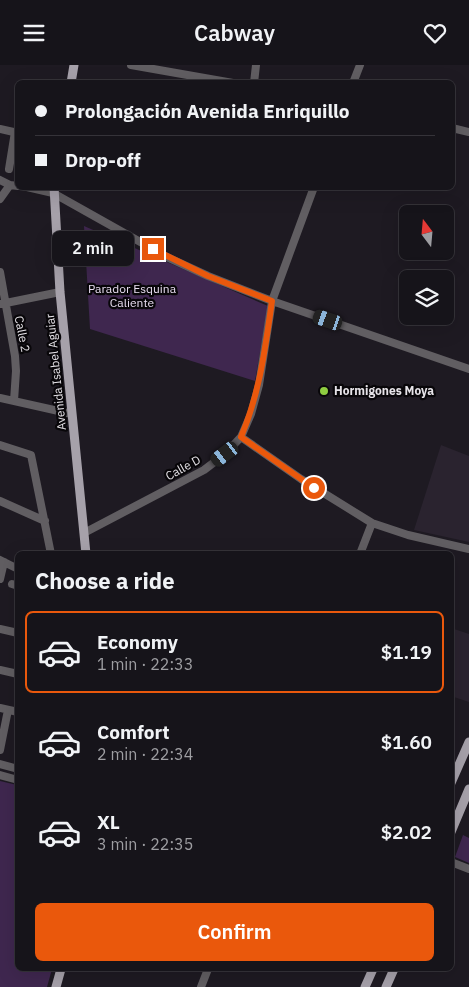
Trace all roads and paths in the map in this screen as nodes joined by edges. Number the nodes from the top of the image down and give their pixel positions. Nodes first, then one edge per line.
1 (74, 65) edge
2 (131, 65) edge
3 (256, 65) edge
4 (360, 65) edge
5 (72, 80) edge
6 (216, 80) edge
7 (254, 80) edge
8 (354, 80) edge
9 (0, 129) edge
10 (455, 130) edge
11 (469, 132) edge
12 (15, 133) edge
13 (15, 138) edge
14 (9, 169) dead end
15 (0, 180) edge
16 (14, 185) edge
17 (53, 190) edge
18 (313, 190) edge
19 (0, 199) edge
20 (0, 272) edge
21 (60, 292) junction
22 (272, 301) junction
23 (2, 304) edge
24 (469, 369) edge
25 (0, 398) edge
26 (14, 401) junction
27 (72, 414) junction
28 (241, 437) junction
29 (0, 445) edge
30 (0, 501) edge
31 (45, 521) junction
32 (372, 523) junction
33 (84, 533) junction
34 (469, 549) edge
35 (50, 551) edge
36 (86, 551) edge
37 (361, 551) edge
38 (2, 561) edge
39 (15, 568) edge
40 (0, 579) edge
41 (0, 629) edge
42 (15, 632) edge
43 (0, 670) edge
44 (15, 673) edge
45 (4, 709) edge
46 (469, 742) edge
47 (0, 750) edge
48 (0, 764) edge
49 (15, 768) edge
50 (0, 775) edge
51 (454, 776) edge
52 (15, 779) edge
53 (469, 789) edge
54 (454, 825) edge
55 (454, 863) edge
56 (469, 869) edge
57 (60, 971) edge
58 (207, 971) edge
59 (372, 971) edge
60 (393, 971) edge
61 (56, 987) edge
62 (201, 987) edge
63 (365, 987) edge
64 (386, 987) edge

1 - 5 main road
2 - 6 street
3 - 7 street
4 - 8 street
9 - 12 street
10 - 11 street
13 - 14 street
15 - 16 street
16 - 19 street
17 - 21 main road, Avenida Isabel Aguiar
17 - 22 street
18 - 22 street, Calle D
20 - 23 street, Calle 2
21 - 23 street
21 - 27 main road, Avenida Isabel Aguiar
22 - 24 street
22 - 28 street, Calle D
23 - 26 street, Calle 2
25 - 26 street
26 - 27 street
27 - 33 main road, Avenida Isabel Aguiar
28 - 32 street
28 - 33 street, Calle D
29 - 31 street
30 - 31 street
31 - 35 street
32 - 34 street
32 - 37 street
33 - 36 main road, Avenida Isabel Aguiar
38 - 39 street
38 - 40 street
41 - 42 street
43 - 44 street
45 - 47 street
46 - 51 main road
48 - 49 street
50 - 52 street
53 - 54 main road
55 - 56 street
57 - 61 main road
58 - 62 street
59 - 63 main road
60 - 64 main road

